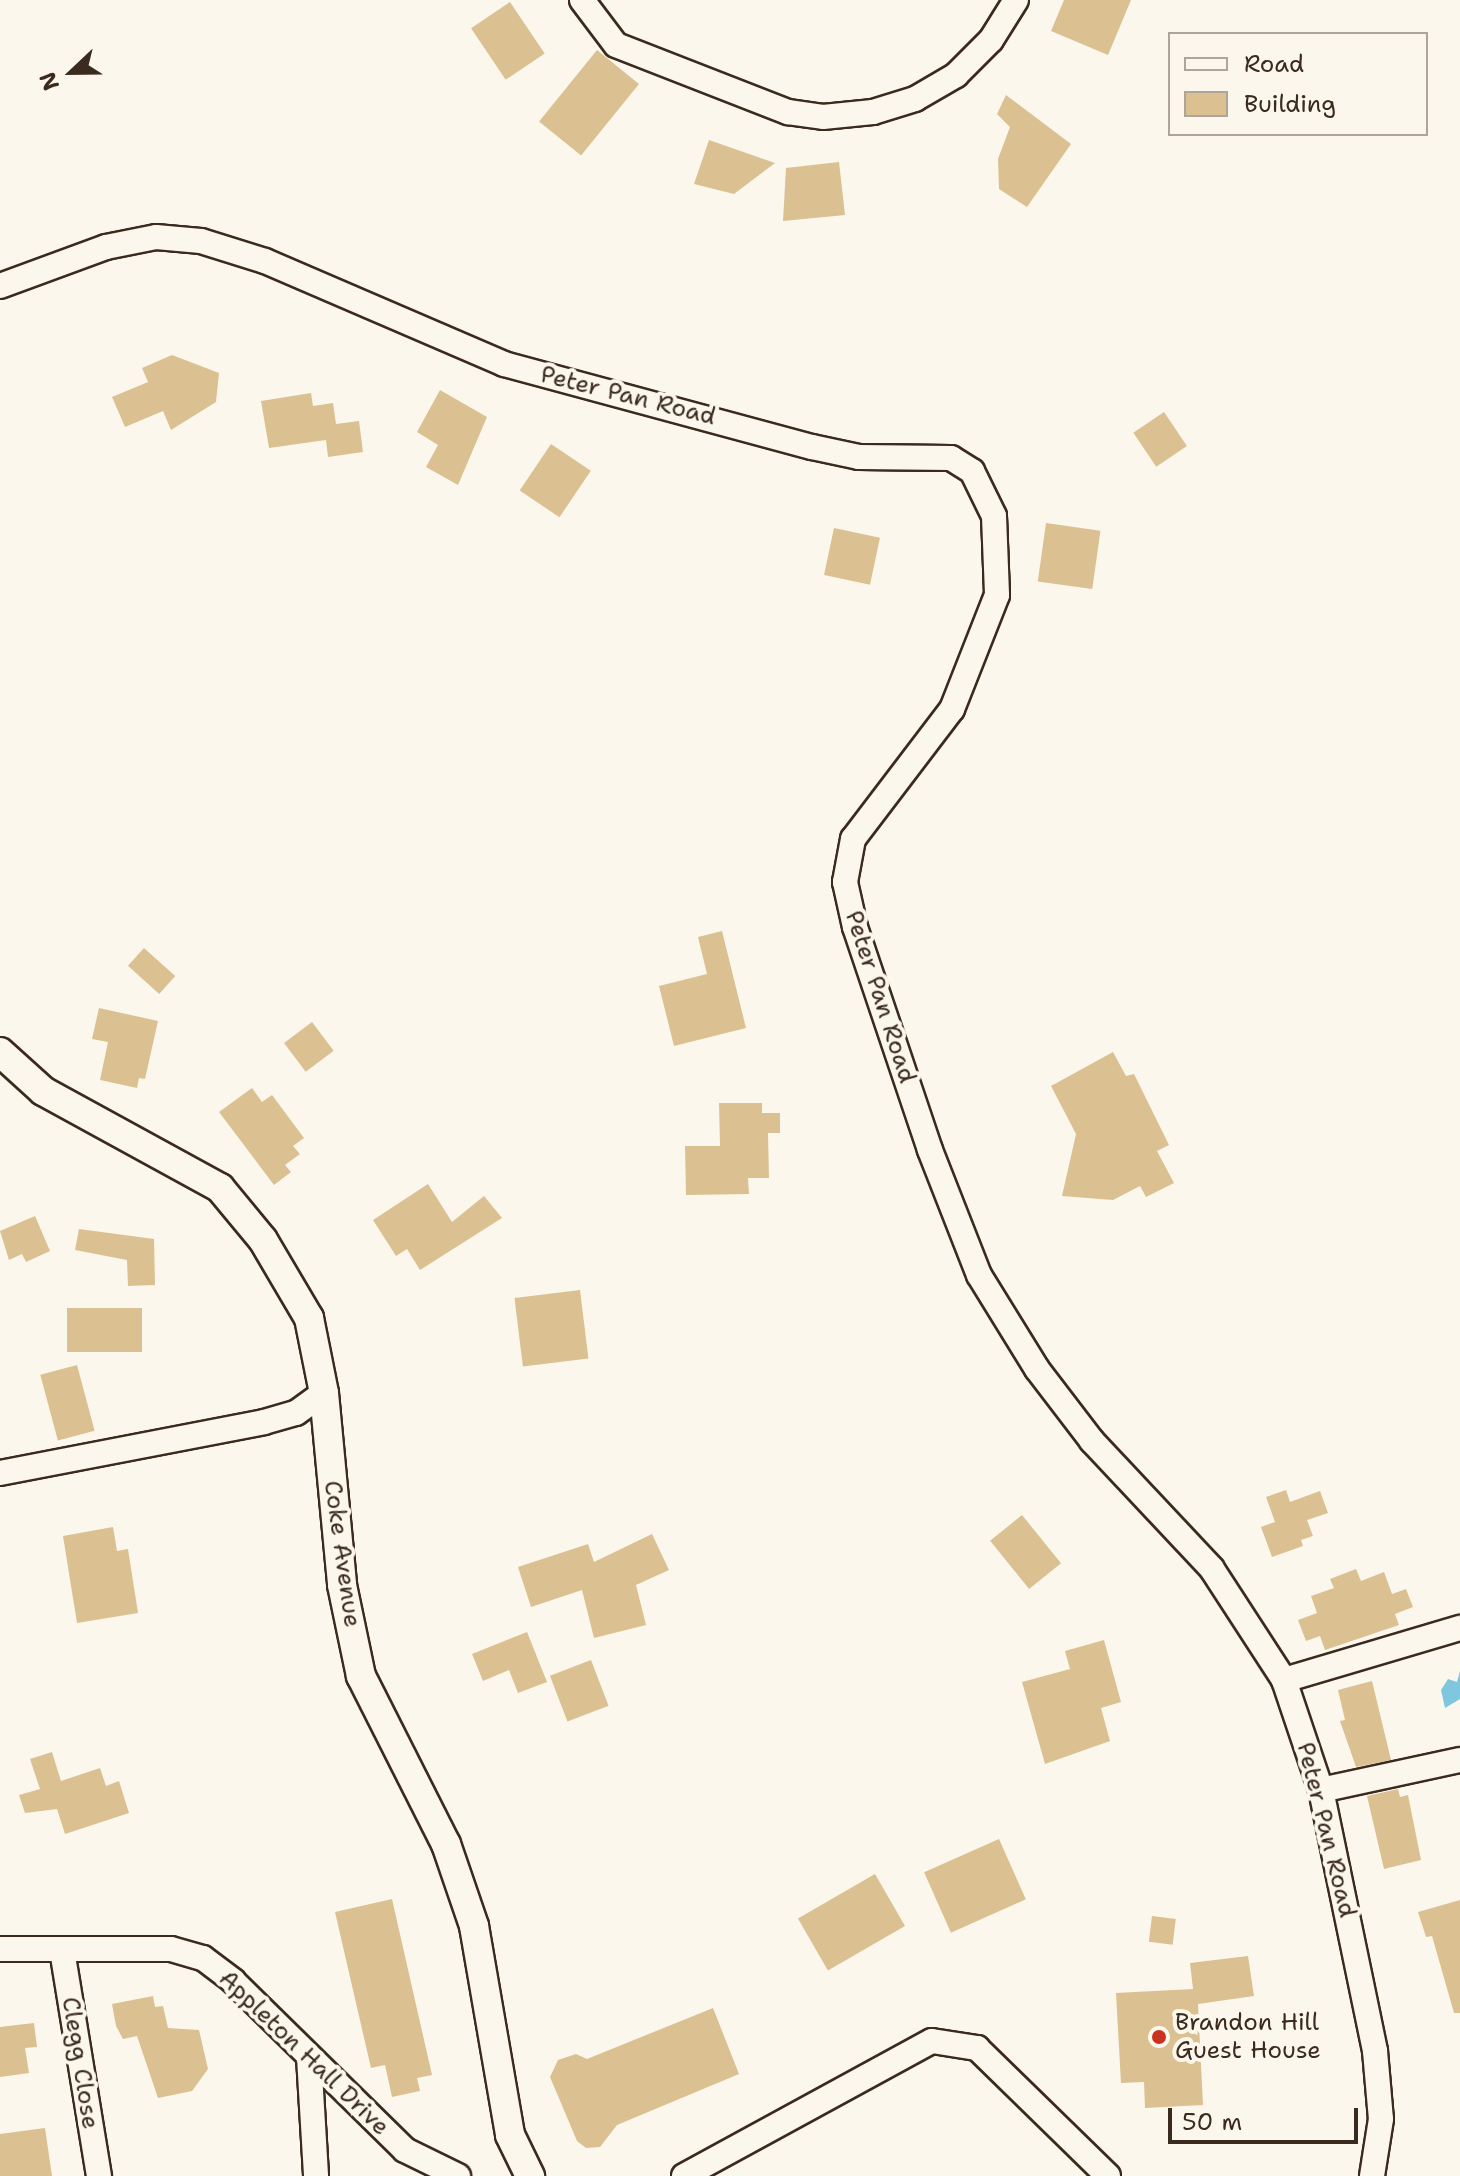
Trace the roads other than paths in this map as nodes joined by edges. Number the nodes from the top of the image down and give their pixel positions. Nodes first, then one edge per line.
1 (582, 0) edge
2 (1016, 0) edge
3 (0, 286) edge
4 (0, 1052) edge
5 (324, 1393) junction
6 (0, 1473) edge
7 (1460, 1628) edge
8 (1284, 1680) junction
9 (1460, 1760) edge
10 (1321, 1790) junction
11 (0, 1949) edge
12 (62, 1950) junction
13 (309, 2057) junction
14 (99, 2176) edge
15 (316, 2176) edge
16 (458, 2176) edge
17 (530, 2176) edge
18 (684, 2176) edge
19 (1108, 2176) edge
20 (1372, 2176) edge

1 - 2 street
3 - 8 street, Peter Pan Road
4 - 5 street, Coke Avenue
5 - 6 street
5 - 17 street, Coke Avenue
7 - 8 street
8 - 10 street, Peter Pan Road
9 - 10 street
10 - 20 street, Peter Pan Road
11 - 12 street, Appleton Hall Drive
12 - 13 street, Appleton Hall Drive
12 - 14 street, Clegg Close
13 - 15 street
13 - 16 street, Appleton Hall Drive
18 - 19 street

